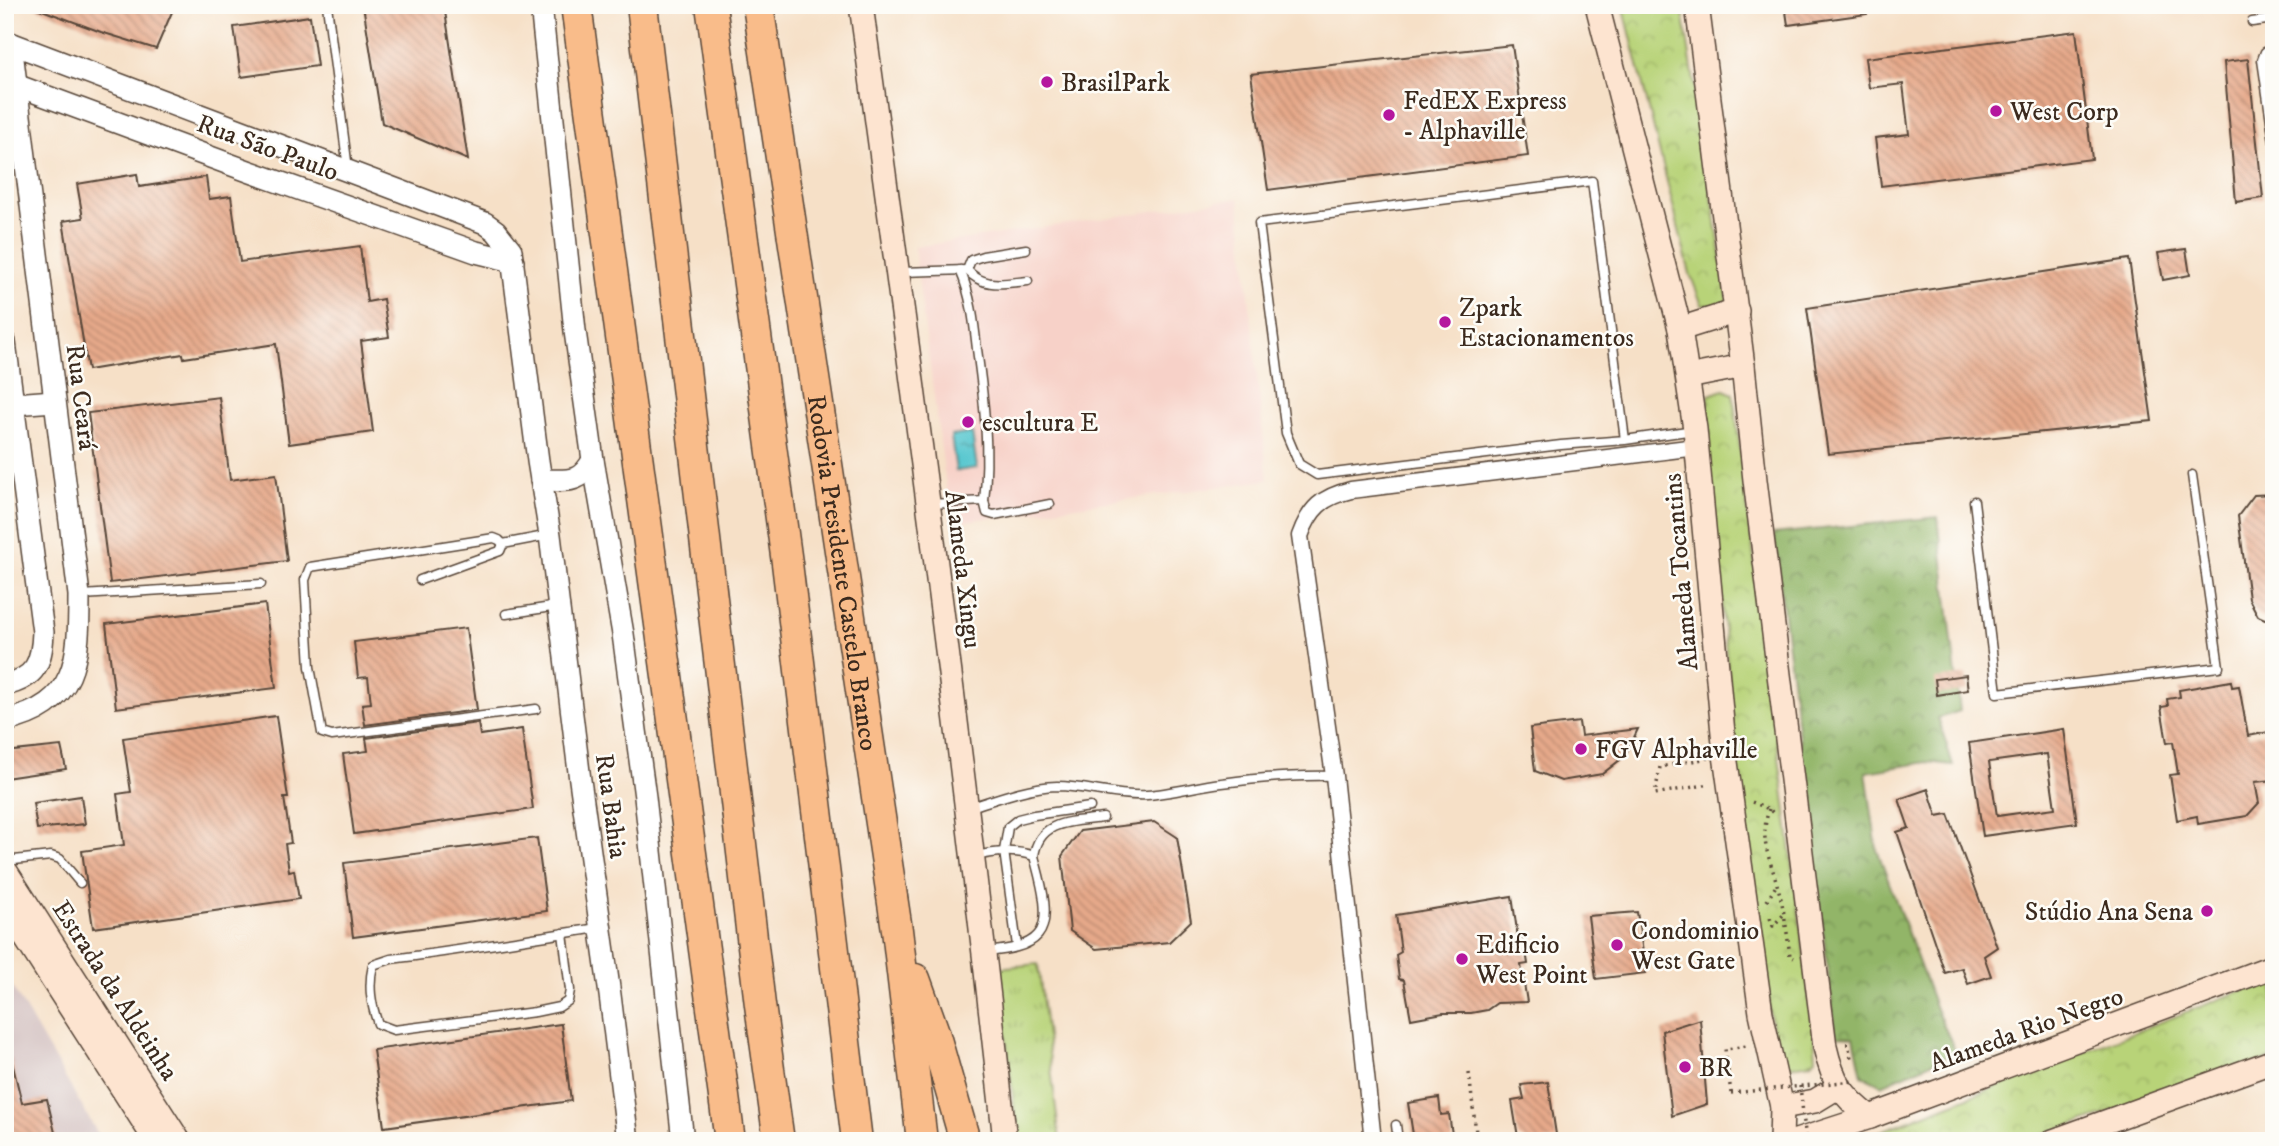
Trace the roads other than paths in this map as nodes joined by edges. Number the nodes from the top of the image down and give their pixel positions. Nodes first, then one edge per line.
1 (327, 5) edge
2 (541, 5) edge
3 (576, 5) edge
4 (642, 5) edge
5 (711, 5) edge
6 (758, 5) edge
7 (861, 5) edge
8 (1597, 5) edge
9 (1697, 5) edge
10 (2274, 19) edge
11 (2252, 22) dead end
12 (8, 42) edge
13 (2274, 47) edge
14 (10, 82) edge
15 (116, 83) junction
16 (106, 118) junction
17 (2274, 142) edge
18 (348, 170) junction
19 (456, 212) joint
20 (485, 223) junction
21 (1026, 249) dead end
22 (476, 252) junction
23 (513, 261) junction
24 (963, 270) junction
25 (898, 272) junction
26 (1028, 281) dead end
27 (1737, 311) junction
28 (1681, 329) junction
29 (5, 342) edge
30 (1743, 366) junction
31 (1688, 377) junction
32 (54, 401) junction
33 (10, 405) edge
34 (1696, 438) junction
35 (1625, 440) junction
36 (593, 460) junction
37 (2192, 475) dead end
38 (541, 480) junction
39 (984, 501) junction
40 (1974, 501) dead end
41 (927, 504) junction
42 (1051, 504) dead end
43 (550, 535) junction
44 (503, 544) junction
45 (420, 580) dead end
46 (261, 584) dead end
47 (79, 595) junction
48 (559, 606) junction
49 (506, 614) dead end
50 (5, 685) edge
51 (536, 709) dead end
52 (5, 721) edge
53 (1334, 776) junction
54 (1090, 807) dead end
55 (966, 808) junction
56 (1103, 818) dead end
57 (1004, 851) junction
58 (1034, 856) junction
59 (972, 857) junction
60 (5, 861) edge
61 (5, 870) edge
62 (80, 883) dead end
63 (5, 906) edge
64 (601, 928) junction
65 (897, 930) junction
66 (563, 933) junction
67 (1017, 946) junction
68 (984, 953) junction
69 (2274, 966) edge
70 (2274, 1061) edge
71 (1846, 1084) junction
72 (1782, 1107) junction
73 (1870, 1117) junction
74 (1395, 1125) dead end
75 (2079, 1135) edge
76 (156, 1141) edge
77 (179, 1141) edge
78 (628, 1141) edge
79 (683, 1141) edge
80 (730, 1141) edge
81 (779, 1141) edge
82 (857, 1141) edge
83 (922, 1141) edge
84 (965, 1141) edge
85 (1004, 1141) edge
86 (1373, 1141) edge
87 (1398, 1141) edge
88 (1781, 1141) edge
89 (1796, 1141) edge
90 (2053, 1141) edge

1 - 18 lane
2 - 36 street
3 - 80 highway
4 - 81 highway
5 - 82 highway, Rodovia Presidente Castelo Branco
6 - 65 highway, Rodovia Presidente Castelo Branco
7 - 25 main road, Alameda Xingu
8 - 28 main road, Alameda Tocantins
9 - 27 main road
10 - 11 lane
12 - 14 street, Rua Ceará
12 - 15 street, Rua São Paulo
13 - 17 lane
14 - 16 street, Rua São Paulo
14 - 32 street, Rua Ceará
15 - 16 street
15 - 18 street, Rua São Paulo
16 - 22 street, Rua São Paulo
18 - 19 street, Rua São Paulo
19 - 20 street, Rua Bahia
20 - 22 street
20 - 23 street, Rua Bahia
21 - 24 lane
22 - 23 street, Rua São Paulo
23 - 38 street, Rua Bahia
24 - 25 lane
24 - 26 lane
24 - 39 lane
25 - 41 main road, Alameda Xingu
27 - 28 main road
27 - 30 main road
28 - 31 main road, Alameda Tocantins
29 - 33 street
30 - 31 main road
30 - 71 main road
31 - 34 main road, Alameda Tocantins
32 - 33 street
32 - 47 street, Rua Ceará
33 - 50 street
34 - 35 lane
34 - 53 street
34 - 72 main road, Alameda Tocantins
35 - 35 lane
36 - 38 street
36 - 79 street
37 - 40 lane
38 - 43 street, Rua Bahia
39 - 41 lane
39 - 42 lane
41 - 55 main road, Alameda Xingu
43 - 44 lane
43 - 48 street, Rua Bahia
44 - 45 lane
44 - 51 lane
46 - 47 lane
47 - 52 street, Rua Ceará
48 - 49 lane
48 - 64 street, Rua Bahia
53 - 55 lane
53 - 86 street
54 - 57 lane
55 - 59 main road, Alameda Xingu
56 - 58 lane
57 - 58 lane
57 - 59 lane
57 - 67 lane
58 - 67 lane
59 - 68 main road, Alameda Xingu
60 - 62 lane
61 - 77 main road, Estrada da Aldeinha
63 - 76 main road, Estrada da Aldeinha
64 - 66 lane
64 - 78 street, Rua Bahia
65 - 83 highway, Rodovia Presidente Castelo Branco
65 - 84 highway
66 - 66 lane
67 - 68 lane
68 - 85 main road, Alameda Xingu
69 - 73 main road, Alameda Rio Negro
70 - 75 main road
71 - 72 main road
71 - 73 main road
72 - 88 main road, Alameda Tocantins
73 - 89 main road, Alameda Rio Negro
74 - 87 lane
75 - 90 main road

